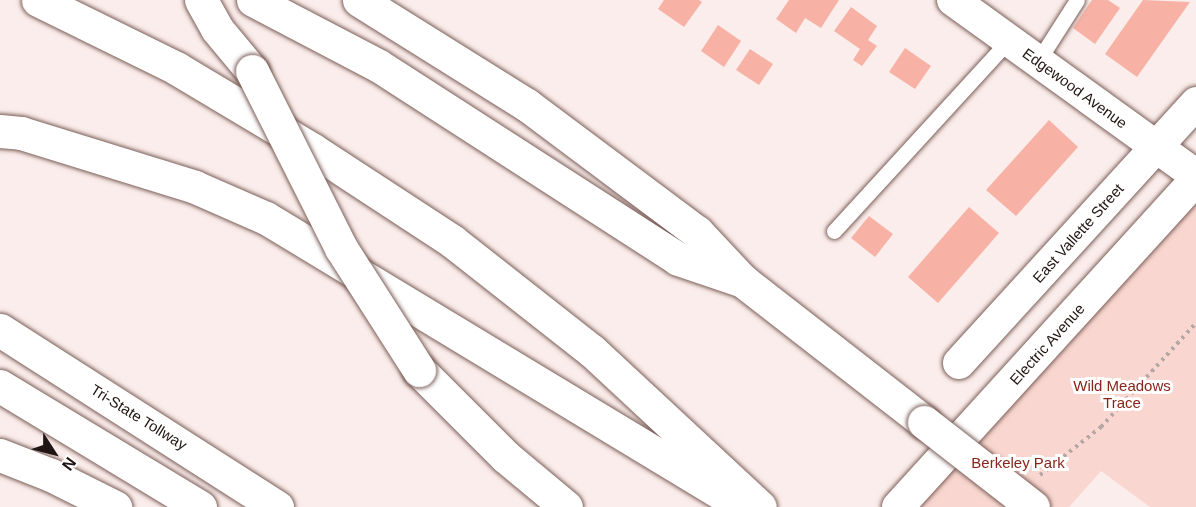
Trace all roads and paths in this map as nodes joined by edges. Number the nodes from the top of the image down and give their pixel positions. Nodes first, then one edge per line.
1 (38, 0) edge
2 (201, 0) edge
3 (229, 0) edge
4 (253, 0) edge
5 (359, 0) edge
6 (953, 0) edge
7 (1077, 0) edge
8 (1009, 40) junction
9 (1038, 61) junction
10 (252, 71) junction
11 (1196, 103) edge
12 (0, 131) edge
13 (1156, 147) junction
14 (1196, 175) edge
15 (1196, 180) edge
16 (834, 231) dead end
17 (743, 281) junction
18 (1196, 324) edge
19 (0, 330) edge
20 (959, 363) dead end
21 (0, 386) edge
22 (0, 455) edge
23 (1035, 492) edge
24 (115, 507) edge
25 (200, 507) edge
26 (277, 507) edge
27 (566, 507) edge
28 (744, 507) edge
29 (760, 507) edge
30 (898, 507) edge

1 - 29 highway
2 - 10 highway
3 - 10 highway
4 - 17 highway
5 - 17 highway
6 - 8 street, Edgewood Avenue
7 - 9 lane
8 - 9 street, Edgewood Avenue
8 - 16 lane
9 - 13 street, Edgewood Avenue
10 - 27 highway, bridge
11 - 13 street, East Vallette Street
12 - 28 highway
13 - 14 street, Edgewood Avenue
13 - 20 street, East Vallette Street
15 - 30 street, Electric Avenue
17 - 23 highway, bridge
18 - 23 path
19 - 26 highway, Tri-State Tollway
21 - 25 highway
22 - 24 highway

